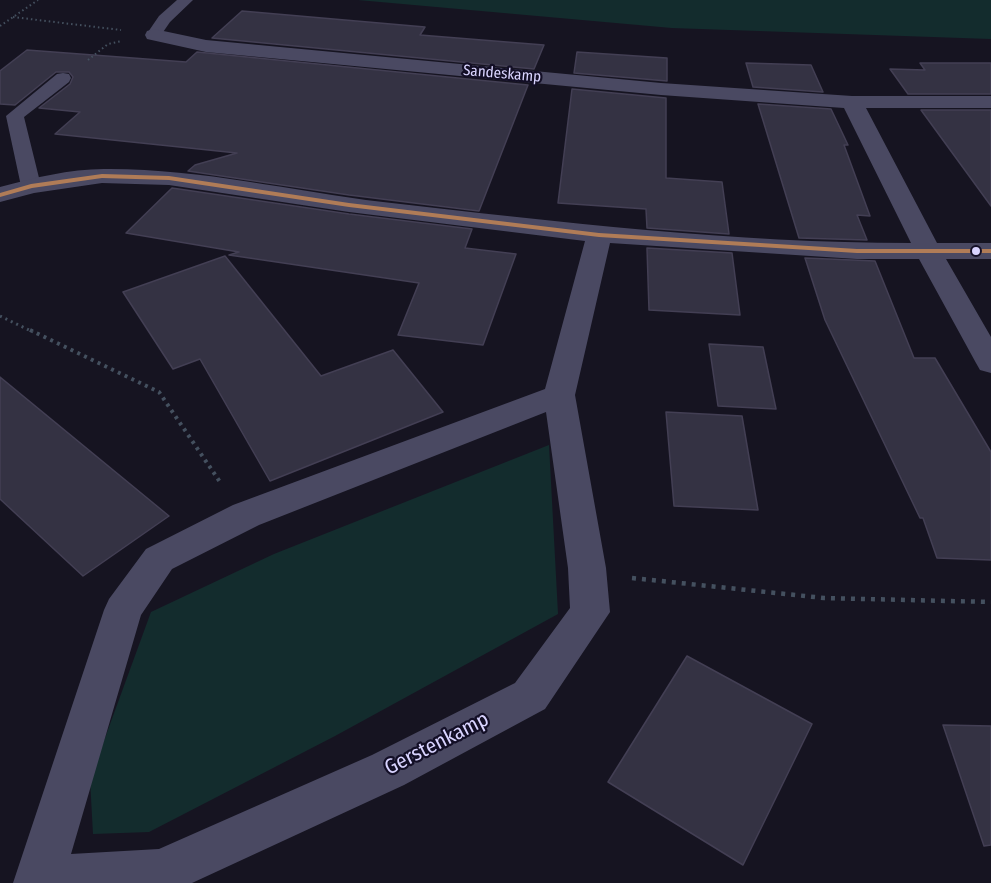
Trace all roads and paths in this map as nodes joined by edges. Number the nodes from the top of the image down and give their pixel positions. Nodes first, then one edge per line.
1 (38, 0) edge
2 (186, 0) edge
3 (13, 17) junction
4 (0, 26) edge
5 (154, 35) junction
6 (63, 78) joint
7 (852, 102) junction
8 (991, 102) edge
9 (32, 186) junction
10 (0, 195) edge
11 (599, 236) junction
12 (928, 251) junction
13 (991, 251) edge
14 (0, 316) edge
15 (991, 363) edge
16 (559, 395) junction
17 (246, 515) junction
18 (587, 568) junction
19 (991, 602) edge
20 (38, 882) edge

1 - 3 path
2 - 5 lane
3 - 4 path
3 - 5 path
5 - 6 path
5 - 7 street, Sandeskamp
6 - 9 lane
7 - 8 street, Sandeskamp
7 - 12 street
9 - 10 street
9 - 11 street
11 - 12 street
11 - 16 street, Gerstenkamp
12 - 13 street
12 - 15 street
14 - 17 path
16 - 17 street, Gerstenkamp
16 - 18 street, Gerstenkamp
17 - 20 street, Gerstenkamp
18 - 19 path
18 - 20 street, Gerstenkamp

